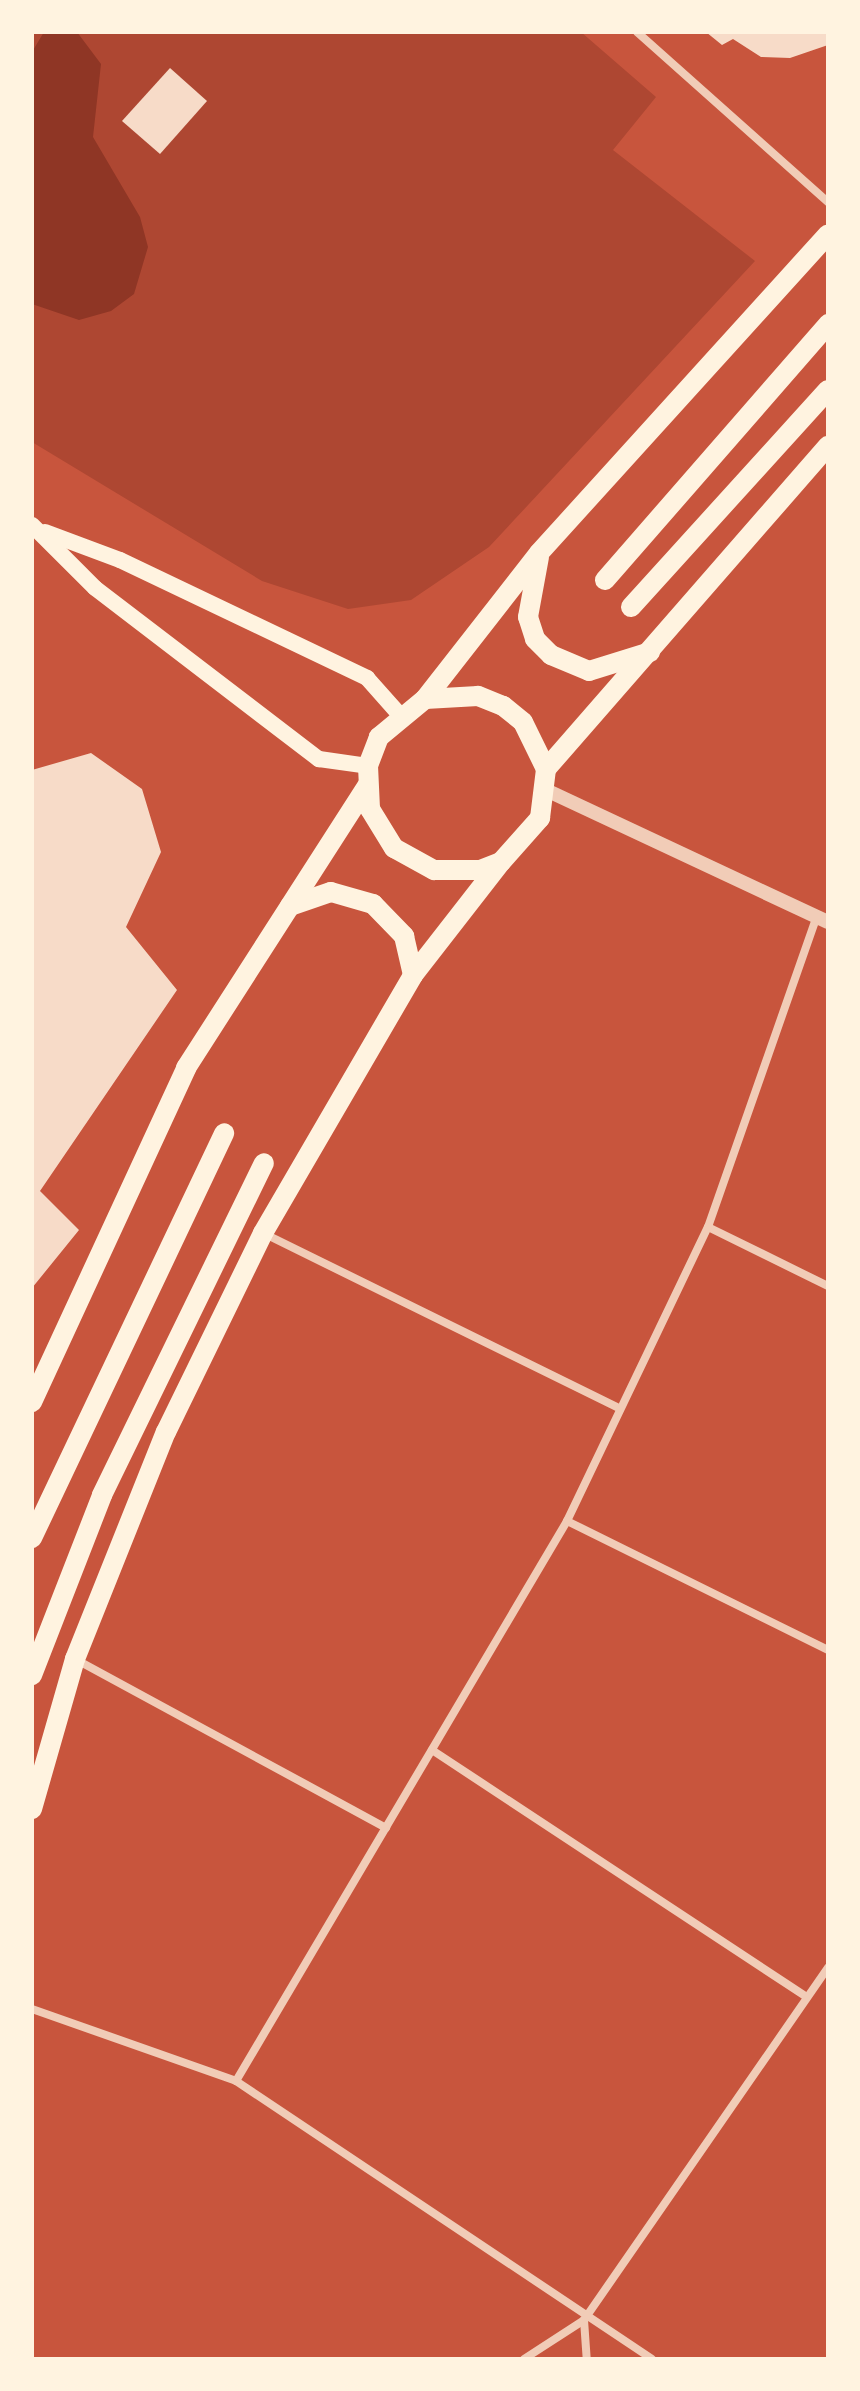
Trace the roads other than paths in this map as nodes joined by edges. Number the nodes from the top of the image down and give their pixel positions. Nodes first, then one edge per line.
1 (637, 32) edge
2 (828, 202) edge
3 (828, 234) edge
4 (828, 324) edge
5 (828, 390) edge
6 (828, 446) edge
7 (36, 527) edge
8 (539, 553) junction
9 (605, 580) dead end
10 (631, 607) dead end
11 (654, 651) junction
12 (425, 699) junction
13 (399, 714) junction
14 (368, 776) junction
15 (546, 780) junction
16 (501, 862) junction
17 (290, 906) junction
18 (822, 920) edge
19 (413, 975) junction
20 (224, 1133) dead end
21 (264, 1163) dead end
22 (708, 1227) junction
23 (263, 1233) junction
24 (828, 1286) edge
25 (32, 1402) edge
26 (617, 1407) junction
27 (567, 1521) junction
28 (32, 1538) edge
29 (828, 1650) edge
30 (75, 1659) junction
31 (32, 1675) edge
32 (432, 1750) junction
33 (32, 1809) edge
34 (386, 1828) junction
35 (828, 1967) edge
36 (804, 1995) junction
37 (32, 2009) edge
38 (236, 2081) junction
39 (584, 2320) junction
40 (524, 2359) edge
41 (587, 2359) edge
42 (652, 2359) edge

1 - 2 street
3 - 8 main road
4 - 9 main road
5 - 10 main road
6 - 11 main road
7 - 13 main road
7 - 14 main road
8 - 11 main road
8 - 12 main road
11 - 15 main road
12 - 13 main road
12 - 15 main road
13 - 14 main road
14 - 16 main road
14 - 17 main road
15 - 16 main road
15 - 18 street
16 - 19 main road
17 - 19 main road
17 - 25 main road
18 - 22 street
19 - 23 main road
20 - 28 main road
21 - 31 main road
22 - 24 street
22 - 26 street
23 - 26 street
23 - 30 main road
26 - 27 street
27 - 29 street
27 - 32 street
30 - 33 main road
30 - 34 street
32 - 34 street
32 - 36 street
34 - 38 street
35 - 36 street
36 - 39 street
37 - 38 street
38 - 39 street
39 - 40 street
39 - 41 street
39 - 42 street

